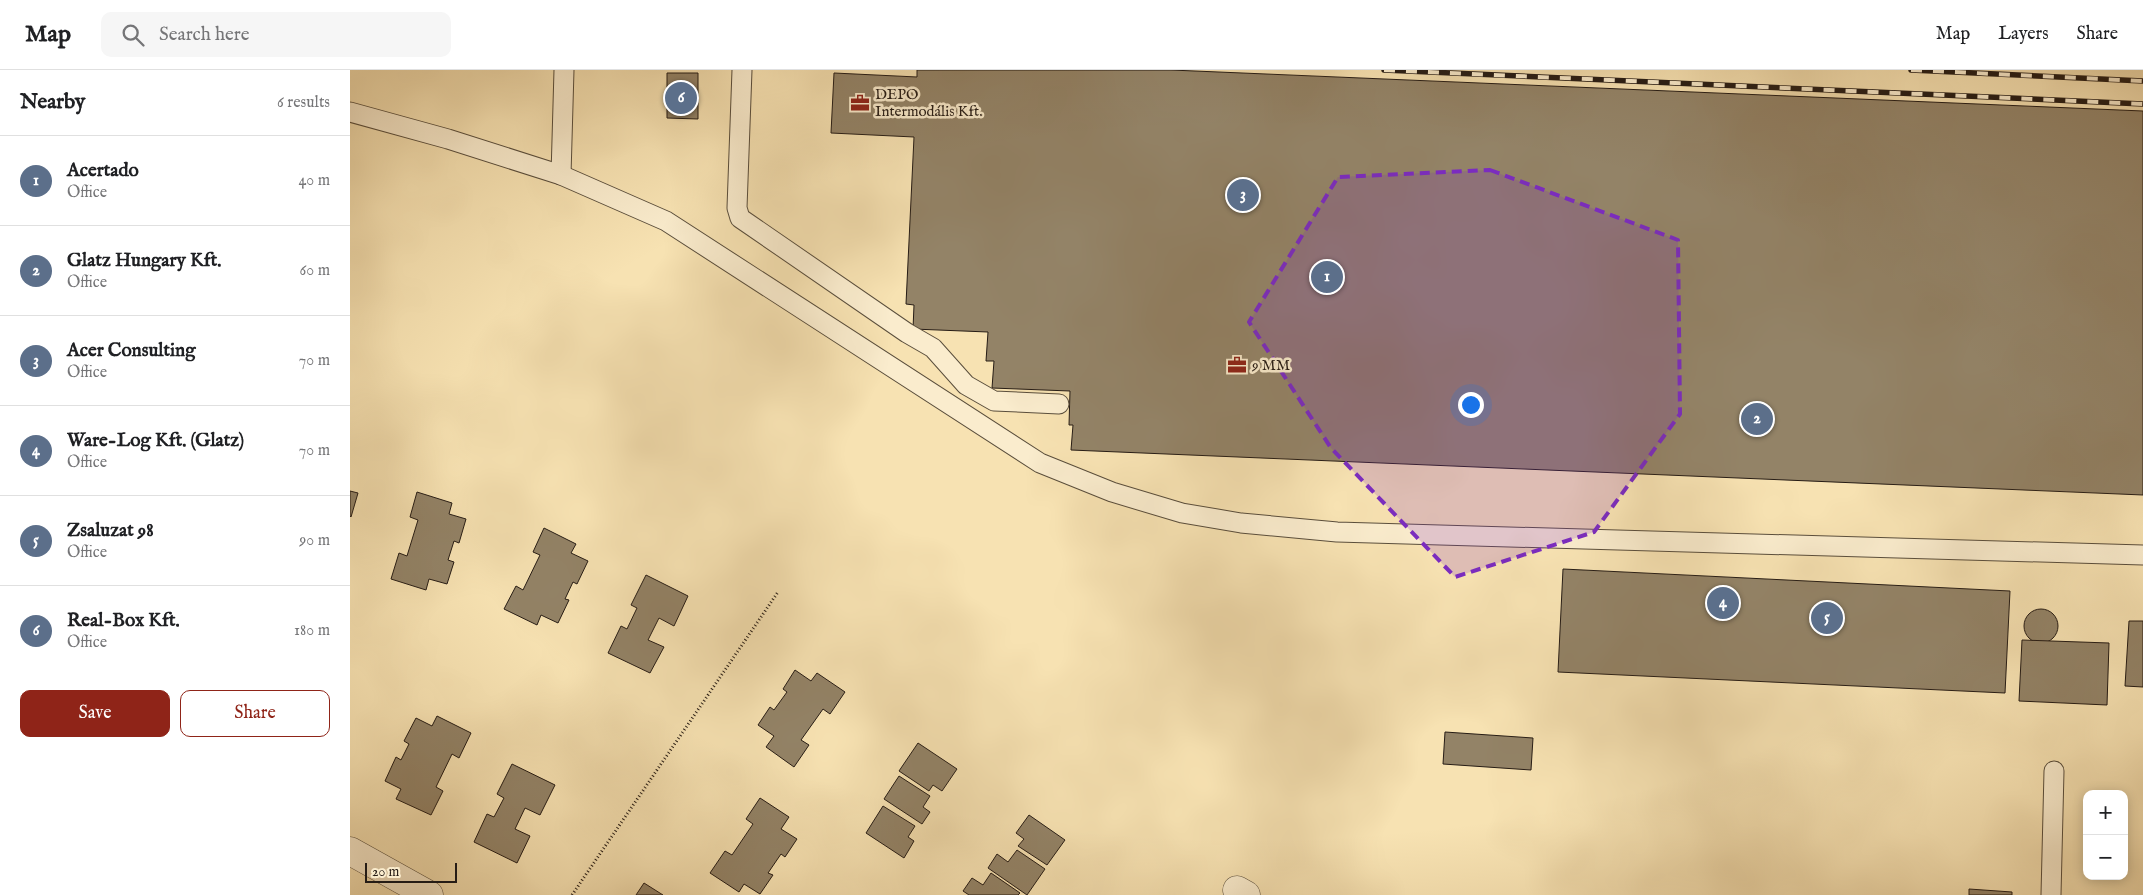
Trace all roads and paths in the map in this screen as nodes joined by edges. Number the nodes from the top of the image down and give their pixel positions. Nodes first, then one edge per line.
1 (564, 70) edge
2 (742, 70) edge
3 (350, 112) edge
4 (561, 175) junction
5 (1059, 404) dead end
6 (2143, 555) edge
7 (778, 592) dead end
8 (2054, 771) dead end
9 (350, 851) edge
10 (429, 895) edge
11 (572, 895) edge
12 (2050, 895) edge

1 - 4 lane
2 - 5 lane
3 - 4 lane
4 - 6 lane
7 - 11 path
8 - 12 lane
9 - 10 street

